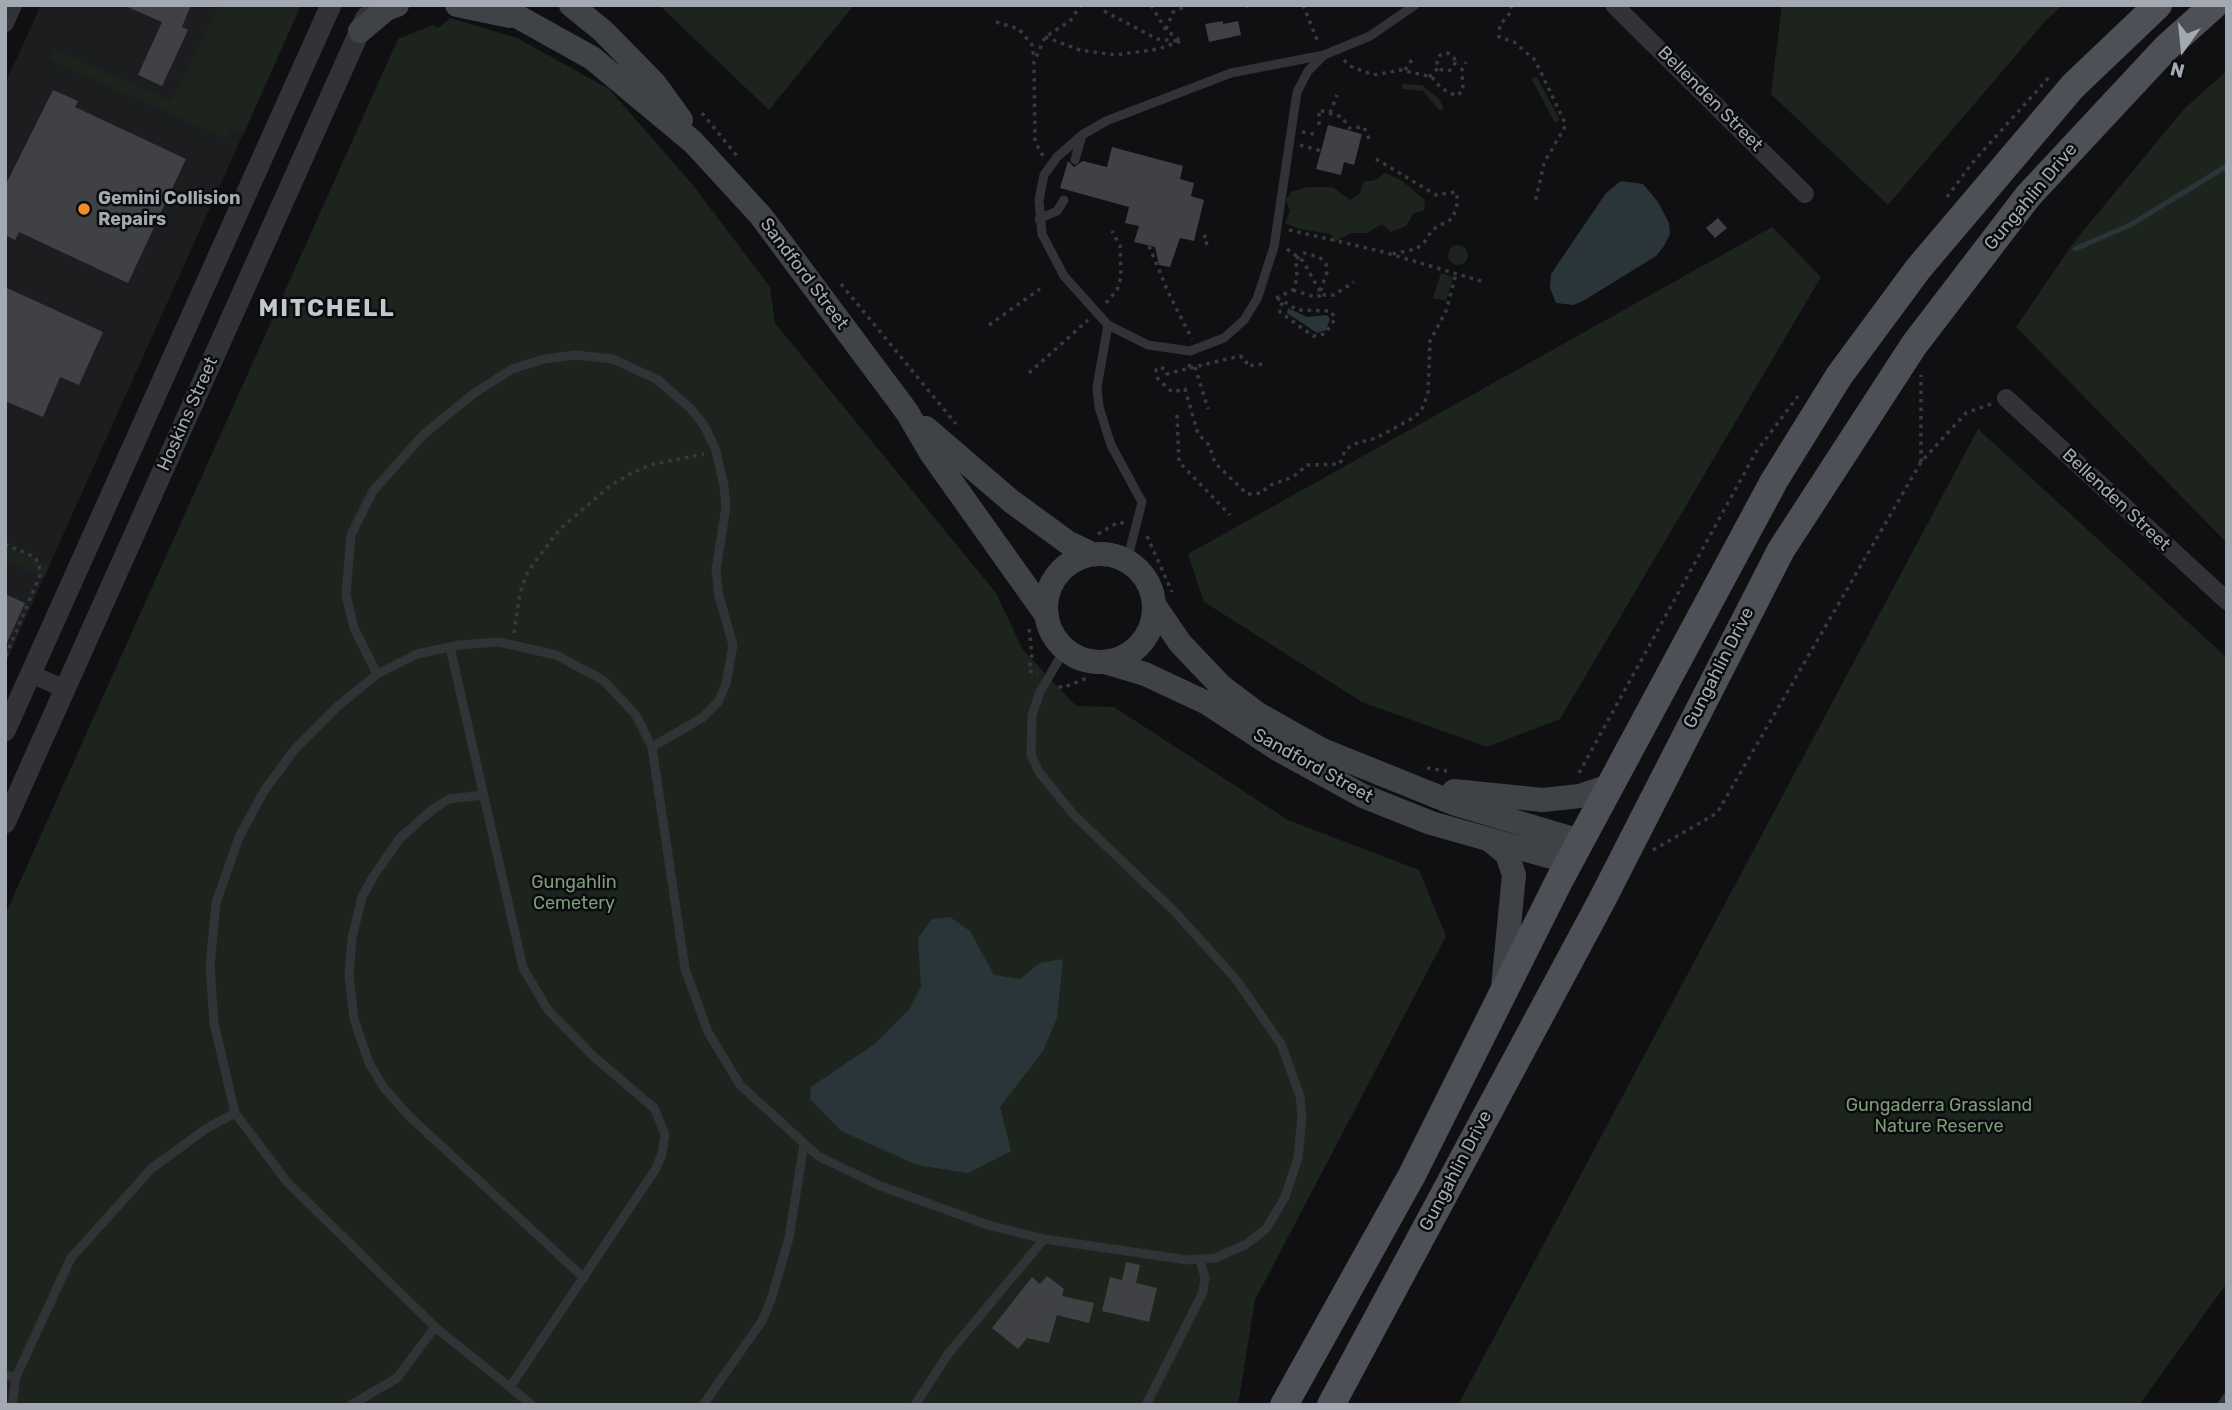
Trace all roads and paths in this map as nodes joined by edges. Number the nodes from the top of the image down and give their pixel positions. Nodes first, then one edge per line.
1 (13, 5) edge
2 (331, 5) edge
3 (372, 5) edge
4 (397, 5) edge
5 (457, 5) edge
6 (497, 5) edge
7 (571, 5) edge
8 (1081, 5) edge
9 (1151, 5) edge
10 (1189, 5) edge
11 (1303, 5) edge
12 (1415, 5) edge
13 (1511, 5) edge
14 (1614, 5) edge
15 (2158, 5) edge
16 (2214, 5) edge
17 (1176, 8) edge
18 (1104, 11) dead end
19 (528, 20) junction
20 (996, 22) dead end
21 (5, 23) edge
22 (1166, 30) junction
23 (360, 31) junction
24 (1045, 37) junction
25 (1181, 41) junction
26 (1336, 50) junction
27 (1324, 55) junction
28 (1413, 58) dead end
29 (1034, 61) junction
30 (1466, 62) dead end
31 (1454, 65) junction
32 (1439, 67) junction
33 (1462, 69) junction
34 (1405, 70) junction
35 (1429, 77) junction
36 (1337, 95) dead end
37 (1329, 113) junction
38 (1319, 125) dead end
39 (1082, 135) junction
40 (1369, 139) dead end
41 (693, 142) junction
42 (1376, 159) dead end
43 (1074, 160) dead end
44 (1052, 164) junction
45 (1805, 194) dead end
46 (1064, 200) dead end
47 (1535, 203) dead end
48 (1039, 219) junction
49 (1277, 227) junction
50 (1203, 236) dead end
51 (1275, 247) junction
52 (1206, 249) dead end
53 (1390, 255) junction
54 (1298, 258) junction
55 (1456, 274) junction
56 (1481, 281) dead end
57 (1354, 282) dead end
58 (1040, 289) dead end
59 (1293, 289) junction
60 (1321, 293) junction
61 (1277, 298) junction
62 (1257, 299) junction
63 (1284, 302) junction
64 (989, 325) dead end
65 (1108, 325) junction
66 (1263, 364) dead end
67 (1922, 373) dead end
68 (2006, 398) joint
69 (1208, 409) dead end
70 (906, 412) junction
71 (1191, 414) dead end
72 (1177, 415) dead end
73 (716, 452) junction
74 (1921, 462) junction
75 (1230, 515) dead end
76 (1148, 537) dead end
77 (5, 544) edge
78 (1092, 554) junction
79 (1127, 561) junction
80 (1165, 601) junction
81 (2227, 601) edge
82 (1037, 621) junction
83 (512, 644) junction
84 (450, 647) junction
85 (1065, 649) junction
86 (5, 658) edge
87 (1100, 669) junction
88 (31, 674) junction
89 (377, 674) junction
90 (1048, 679) junction
91 (65, 688) junction
92 (5, 731) edge
93 (652, 747) junction
94 (1423, 767) dead end
95 (1371, 772) junction
96 (1459, 773) dead end
97 (1610, 786) junction
98 (484, 795) junction
99 (5, 823) edge
100 (1488, 840) junction
101 (1574, 851) junction
102 (1651, 851) dead end
103 (1618, 868) junction
104 (1502, 998) junction
105 (235, 1113) junction
106 (804, 1144) junction
107 (1044, 1239) junction
108 (1200, 1261) junction
109 (584, 1278) junction
110 (435, 1327) junction
111 (5, 1375) edge
112 (16, 1377) junction
113 (510, 1387) junction
114 (2227, 1397) edge
115 (12, 1405) edge
116 (351, 1405) edge
117 (532, 1405) edge
118 (703, 1405) edge
119 (915, 1405) edge
120 (1146, 1405) edge
121 (1284, 1405) edge
122 (1331, 1405) edge
123 (2221, 1405) edge

1 - 21 street
2 - 88 street, Hoskins Street
3 - 23 street, Hoskins Street
4 - 23 main road
5 - 19 main road
6 - 19 main road, Sandford Street
7 - 41 main road, Sandford Street
8 - 24 path
9 - 22 path
10 - 17 path
11 - 27 path
12 - 26 lane
13 - 47 path
14 - 45 street, Bellenden Street
15 - 97 main road, Gungahlin Drive
16 - 103 main road, Gungahlin Drive
17 - 22 path
18 - 25 path
19 - 41 main road, Sandford Street
20 - 29 path
22 - 25 path
23 - 91 street, Hoskins Street
24 - 25 path
24 - 29 path
26 - 27 lane
26 - 34 path
27 - 39 lane
27 - 49 lane
28 - 34 path
29 - 44 path
30 - 33 path
31 - 32 path
31 - 32 path
31 - 33 path
32 - 35 path
33 - 35 path
34 - 35 path
36 - 37 path
37 - 38 path
37 - 40 path
39 - 43 lane
39 - 44 lane
41 - 70 main road, Sandford Street
42 - 53 path
44 - 48 lane
46 - 48 lane
48 - 65 lane
49 - 51 lane
49 - 53 path
50 - 52 path
51 - 54 path
51 - 62 lane
53 - 55 path
54 - 59 path
54 - 60 path
54 - 60 path
55 - 56 path
55 - 71 path
57 - 60 path
58 - 64 path
59 - 60 path
59 - 61 path
61 - 62 path
61 - 63 path
62 - 65 lane
63 - 63 path
65 - 79 lane
66 - 69 path
67 - 74 path
68 - 74 path
68 - 81 street, Bellenden Street
70 - 78 main road, Sandford Street
70 - 82 main road, Sandford Street
72 - 75 path
73 - 83 path
73 - 89 lane
73 - 93 lane
74 - 102 path
76 - 80 path
77 - 86 path
78 - 79 main road
78 - 82 main road
79 - 80 main road
80 - 87 main road
80 - 95 main road, Sandford Street
82 - 85 main road
82 - 90 path
83 - 84 lane
83 - 93 lane
84 - 89 lane
84 - 98 lane
85 - 87 main road
85 - 90 lane
87 - 90 path
87 - 100 main road, Sandford Street
88 - 91 street
88 - 92 street, Hoskins Street
89 - 105 lane
90 - 108 lane
91 - 99 street, Hoskins Street
93 - 106 lane
94 - 96 path
95 - 97 main road
95 - 101 main road, Sandford Street
97 - 101 main road, Gungahlin Drive
98 - 109 lane
98 - 109 lane
100 - 101 main road, Sandford Street
100 - 104 main road
101 - 103 main road
101 - 104 main road, Gungahlin Drive
103 - 122 main road, Gungahlin Drive
104 - 121 main road, Gungahlin Drive
105 - 110 lane
105 - 112 lane
106 - 107 lane
106 - 118 lane
107 - 108 lane
107 - 119 lane
108 - 120 lane
109 - 113 lane
110 - 113 lane
110 - 116 lane
111 - 112 lane
112 - 115 lane
113 - 117 lane
114 - 123 lane

